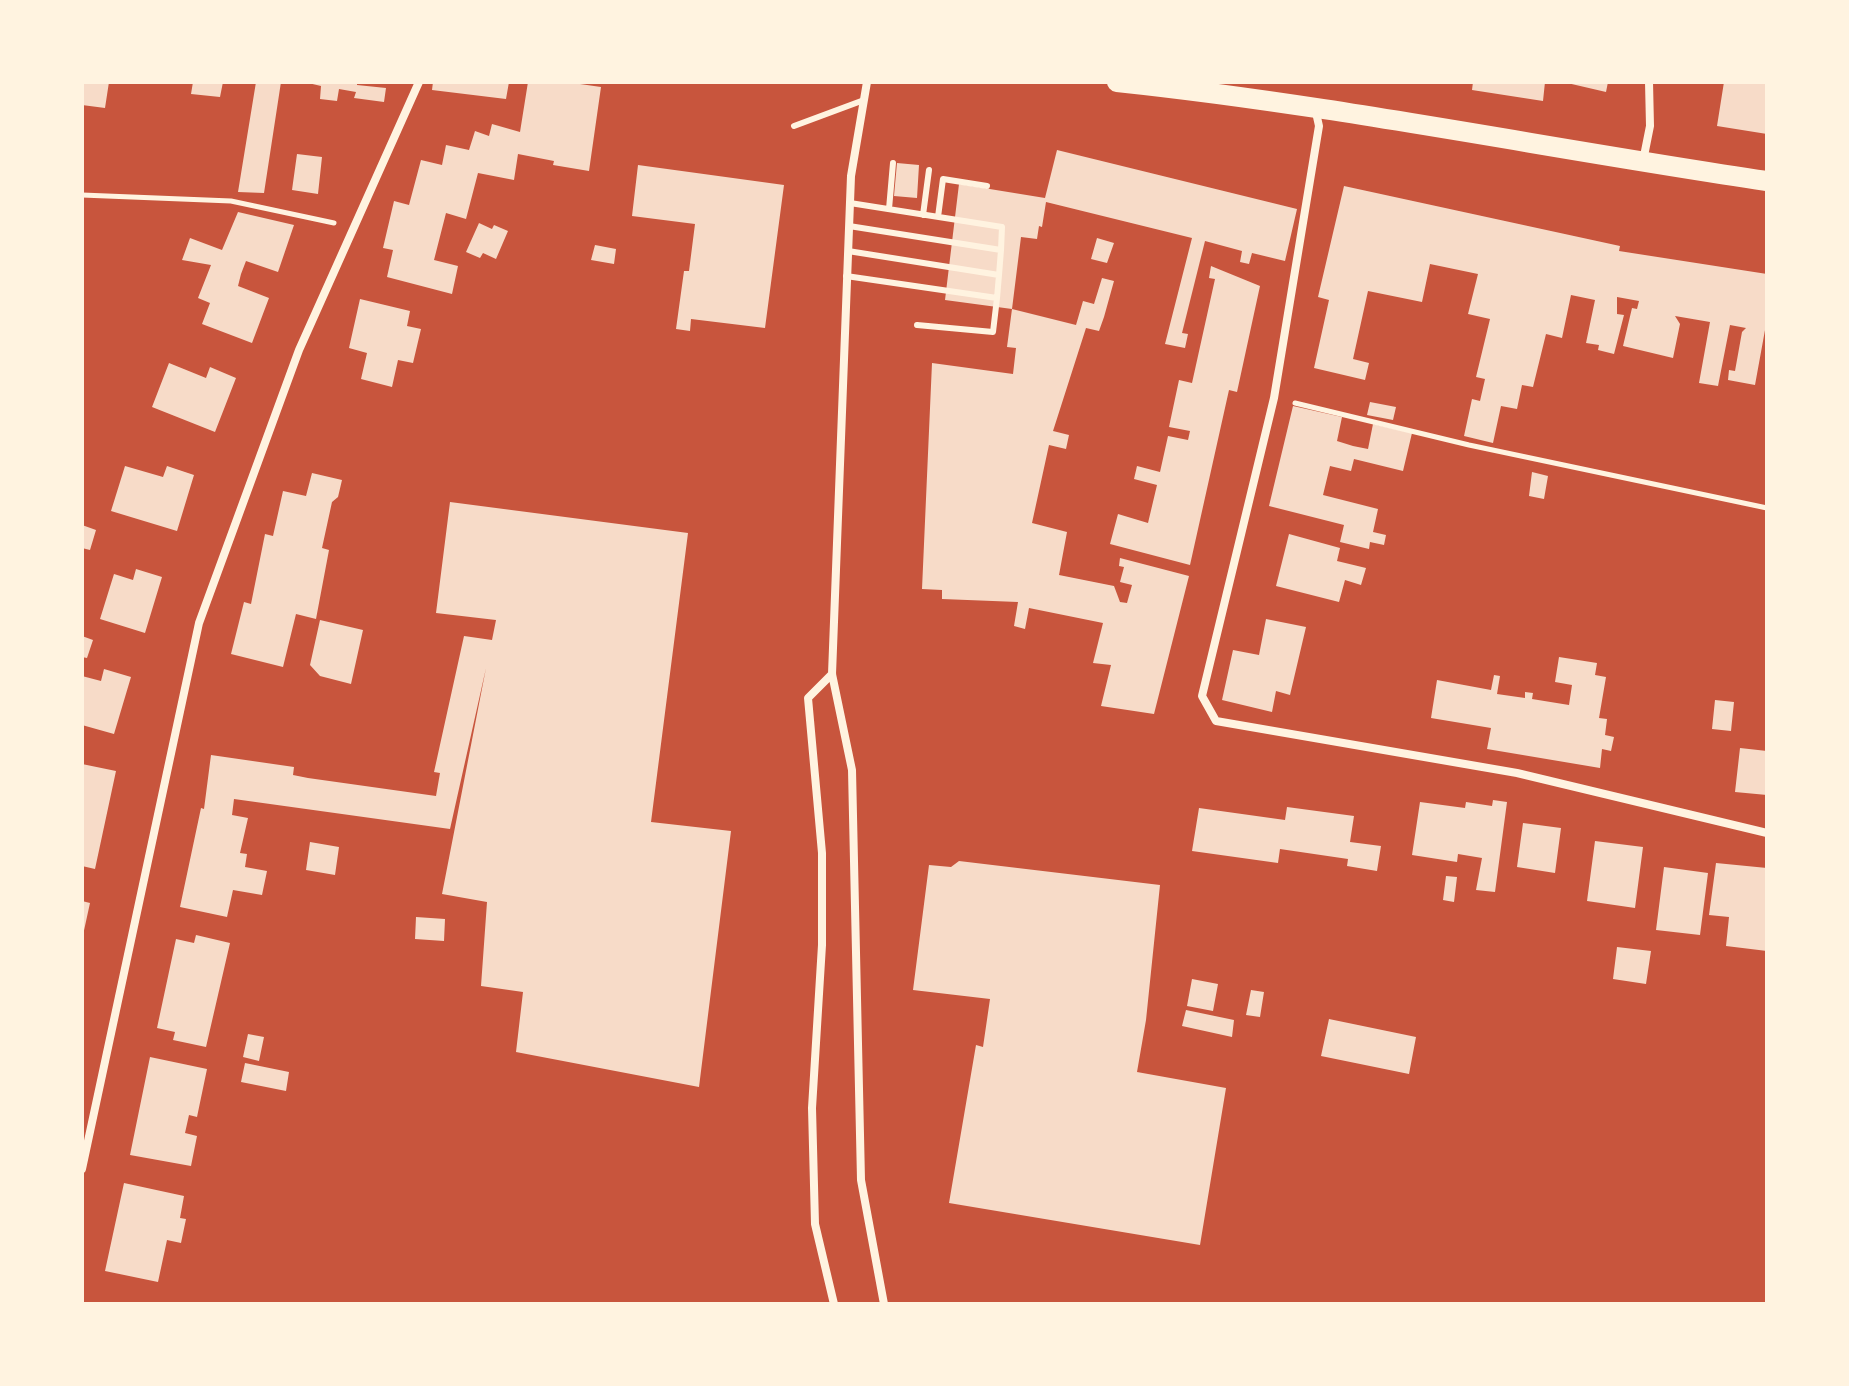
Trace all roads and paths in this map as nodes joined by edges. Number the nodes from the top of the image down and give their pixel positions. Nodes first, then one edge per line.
1 (419, 82) edge
2 (867, 82) edge
3 (1117, 82) edge
4 (1649, 82) edge
5 (864, 100) junction
6 (1315, 108) junction
7 (794, 126) dead end
8 (893, 163) dead end
9 (1643, 163) junction
10 (929, 170) dead end
11 (1767, 181) edge
12 (987, 186) dead end
13 (82, 195) edge
14 (850, 203) junction
15 (889, 209) junction
16 (923, 215) junction
17 (938, 217) junction
18 (849, 226) junction
19 (355, 228) junction
20 (1001, 250) junction
21 (848, 251) junction
22 (999, 275) junction
23 (846, 276) junction
24 (997, 298) junction
25 (917, 325) dead end
26 (1274, 398) junction
27 (1767, 508) edge
28 (832, 674) junction
29 (1767, 833) edge
30 (82, 1169) edge
31 (834, 1304) edge
32 (884, 1304) edge

1 - 19 street
2 - 5 street
3 - 6 main road
4 - 9 street
5 - 7 lane
5 - 14 street
6 - 9 main road
6 - 26 street
8 - 15 lane
9 - 11 main road
10 - 16 lane
12 - 17 lane
13 - 19 path
14 - 15 lane
14 - 18 street
15 - 16 lane
16 - 17 lane
17 - 20 lane
18 - 20 lane
18 - 21 street
19 - 30 street
20 - 22 lane
21 - 22 lane
21 - 23 street
22 - 24 lane
23 - 24 lane
23 - 28 street
24 - 25 lane
26 - 27 path
26 - 29 street
28 - 31 street
28 - 32 street

